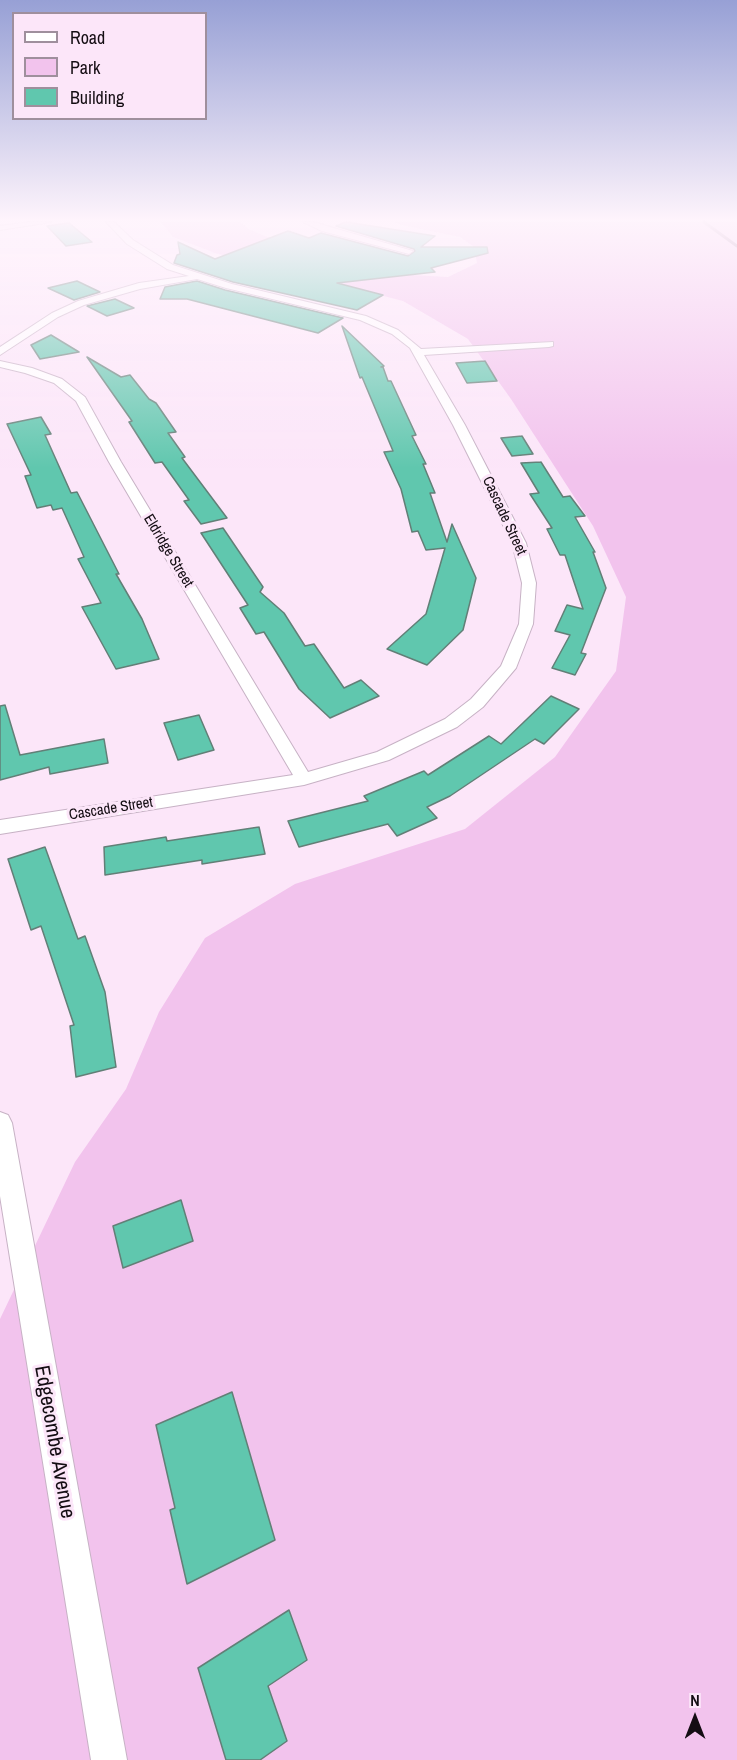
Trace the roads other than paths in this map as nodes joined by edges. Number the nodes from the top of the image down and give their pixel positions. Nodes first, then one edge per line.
1 (79, 304) edge
2 (308, 304) edge
3 (549, 344) dead end
4 (0, 352) edge
5 (419, 352) junction
6 (0, 364) edge
7 (304, 779) junction
8 (0, 827) edge
9 (0, 1123) edge
10 (4, 1181) edge
11 (109, 1760) edge

1 - 4 street
2 - 5 street, Cascade Street
3 - 5 street
5 - 7 street, Cascade Street
6 - 7 street, Eldridge Street
7 - 8 street, Cascade Street
9 - 10 street, Edgecombe Avenue
10 - 11 street, Edgecombe Avenue

